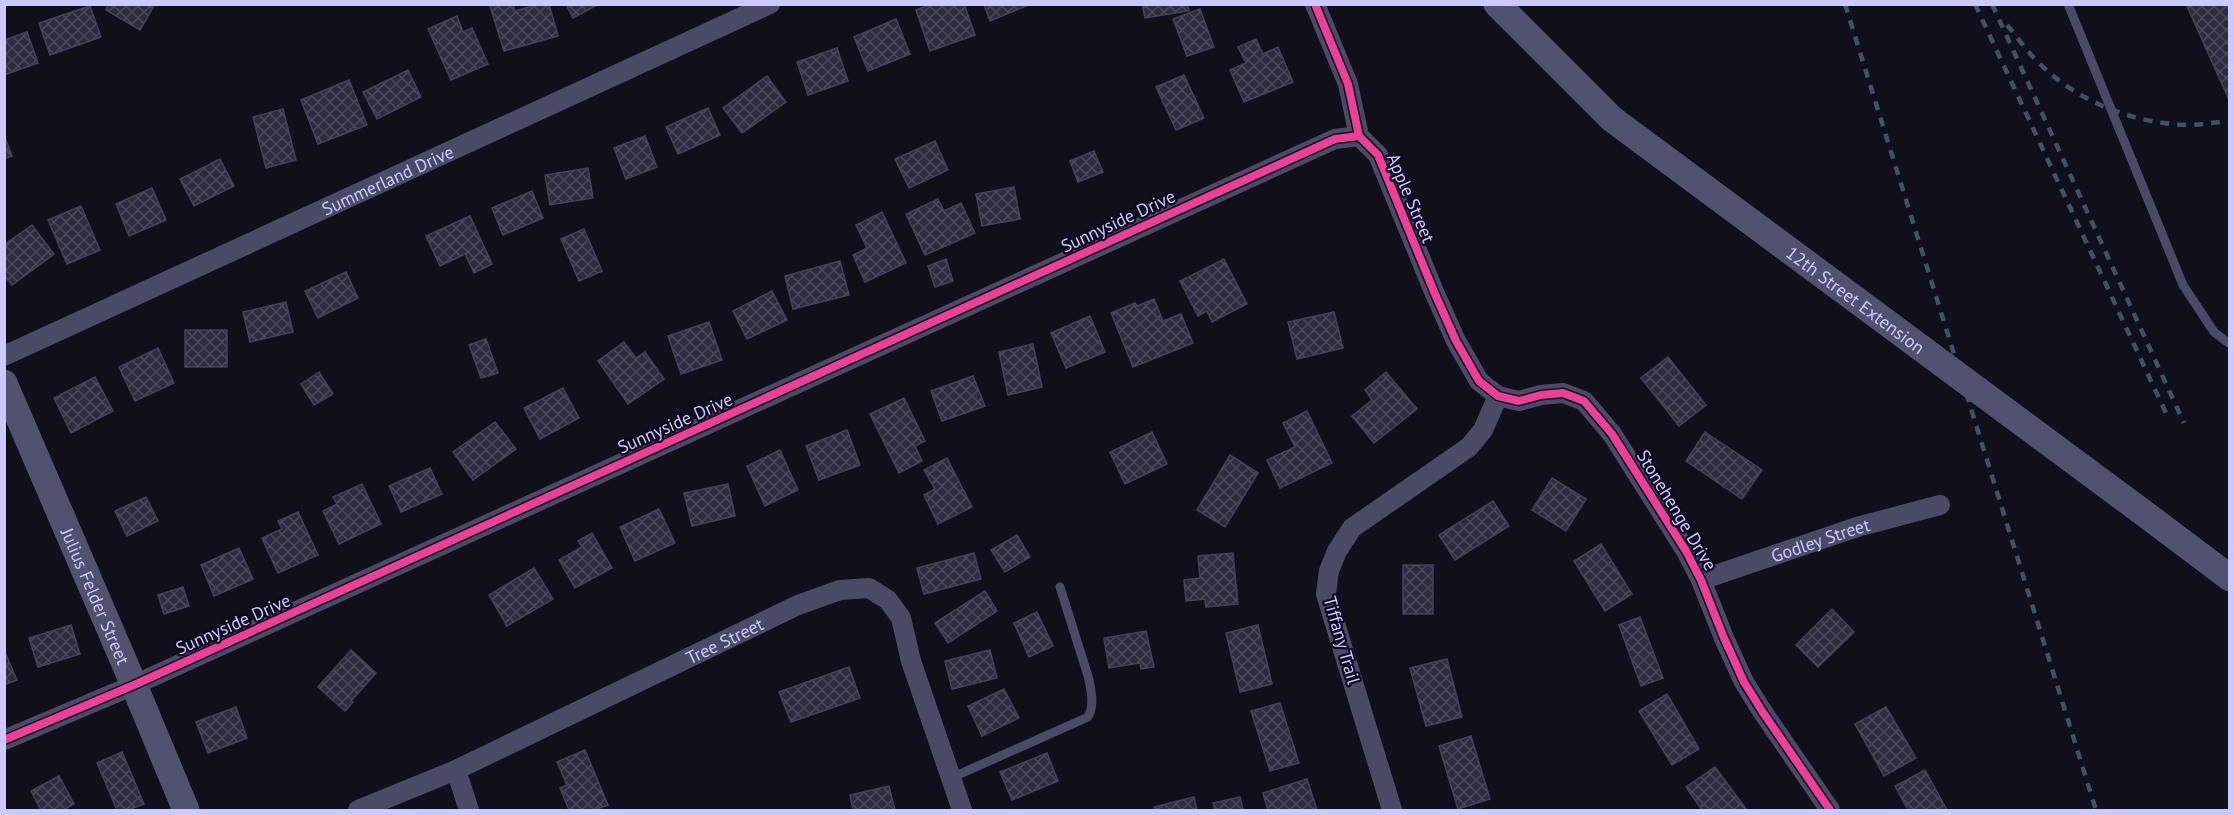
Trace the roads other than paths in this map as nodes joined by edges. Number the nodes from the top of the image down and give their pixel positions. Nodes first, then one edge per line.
1 (770, 4) edge
2 (1315, 4) edge
3 (1497, 4) edge
4 (2068, 4) edge
5 (1359, 136) junction
6 (2229, 344) edge
7 (4, 356) edge
8 (4, 383) edge
9 (1498, 396) junction
10 (1940, 505) dead end
11 (2229, 578) edge
12 (1701, 580) junction
13 (1060, 587) dead end
14 (134, 685) junction
15 (4, 740) edge
16 (456, 770) junction
17 (951, 778) junction
18 (186, 810) edge
19 (358, 810) edge
20 (469, 810) edge
21 (962, 810) edge
22 (1392, 810) edge
23 (1830, 810) edge

1 - 7 street, Summerland Drive
2 - 5 street
3 - 11 main road, 12th Street Extension, bridge
4 - 6 lane
5 - 9 street, Apple Street
5 - 14 street, Sunnyside Drive
8 - 14 main road, Julius Felder Street
9 - 12 street, Stonehenge Drive
9 - 22 street, Tiffany Trail
10 - 12 street, Godley Street
12 - 23 street, Stonehenge Drive
13 - 17 lane
14 - 15 street, Sunnyside Drive
14 - 18 main road, Julius Felder Street
16 - 17 street, Tree Street
16 - 19 street, Tree Street
16 - 20 street
17 - 21 street, Tree Street

